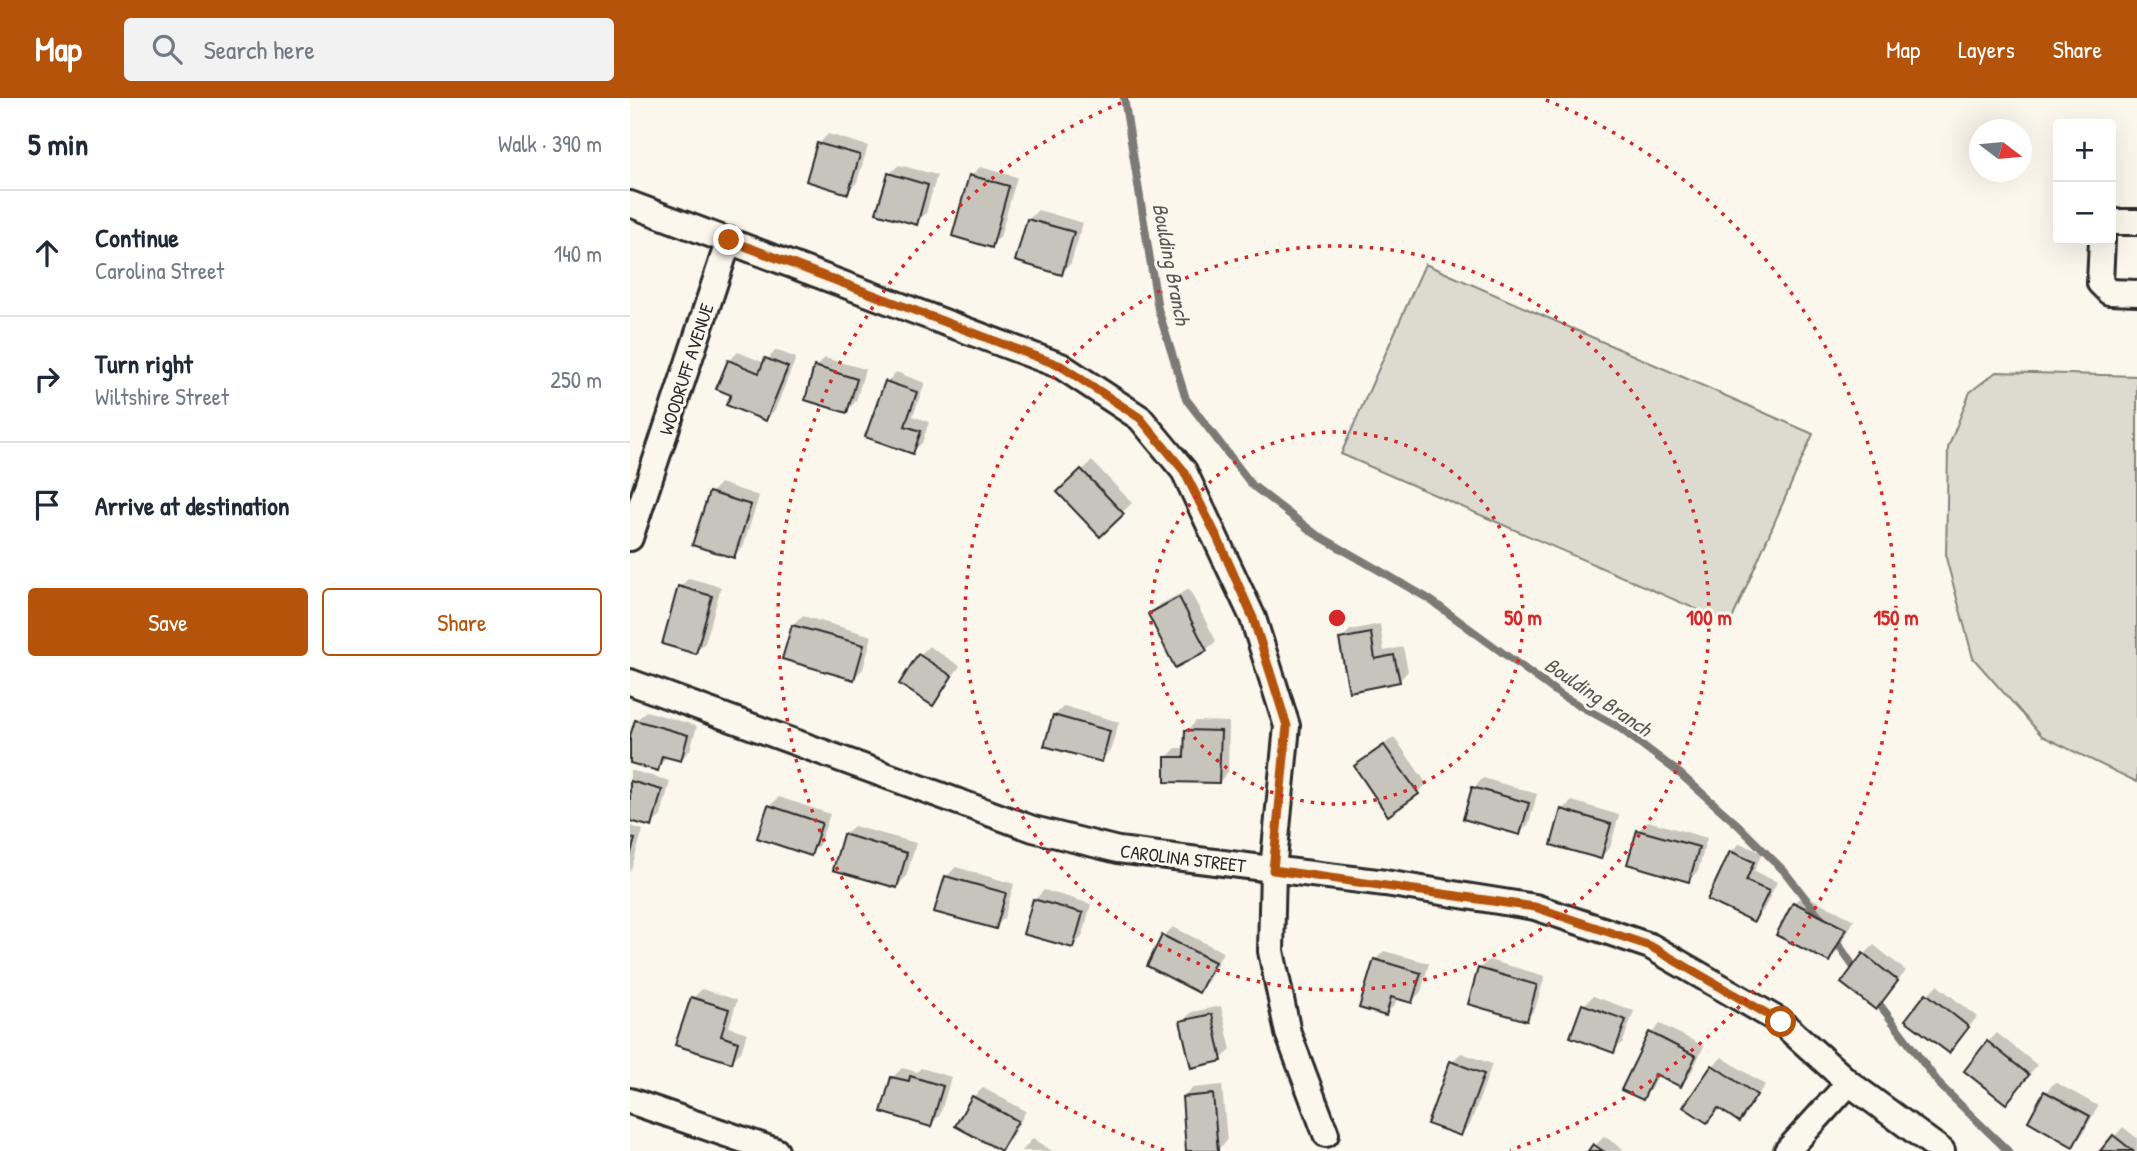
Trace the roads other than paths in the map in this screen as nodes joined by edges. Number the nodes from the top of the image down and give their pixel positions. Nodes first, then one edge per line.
1 (630, 204) edge
2 (2116, 222) edge
3 (2137, 222) edge
4 (729, 240) junction
5 (2102, 245) edge
6 (2137, 293) edge
7 (630, 538) edge
8 (630, 682) edge
9 (1273, 870) junction
10 (1849, 1083) junction
11 (630, 1101) edge
12 (1326, 1134) dead end
13 (776, 1151) edge
14 (1787, 1151) edge
15 (1942, 1151) edge

1 - 4 street
2 - 3 street
4 - 7 street, WOODRUFF AVENUE
4 - 9 street
5 - 6 street
8 - 9 street, CAROLINA STREET
9 - 10 street, CAROLINA STREET
9 - 12 street
10 - 14 street
10 - 15 street, CAROLINA STREET
11 - 13 street

